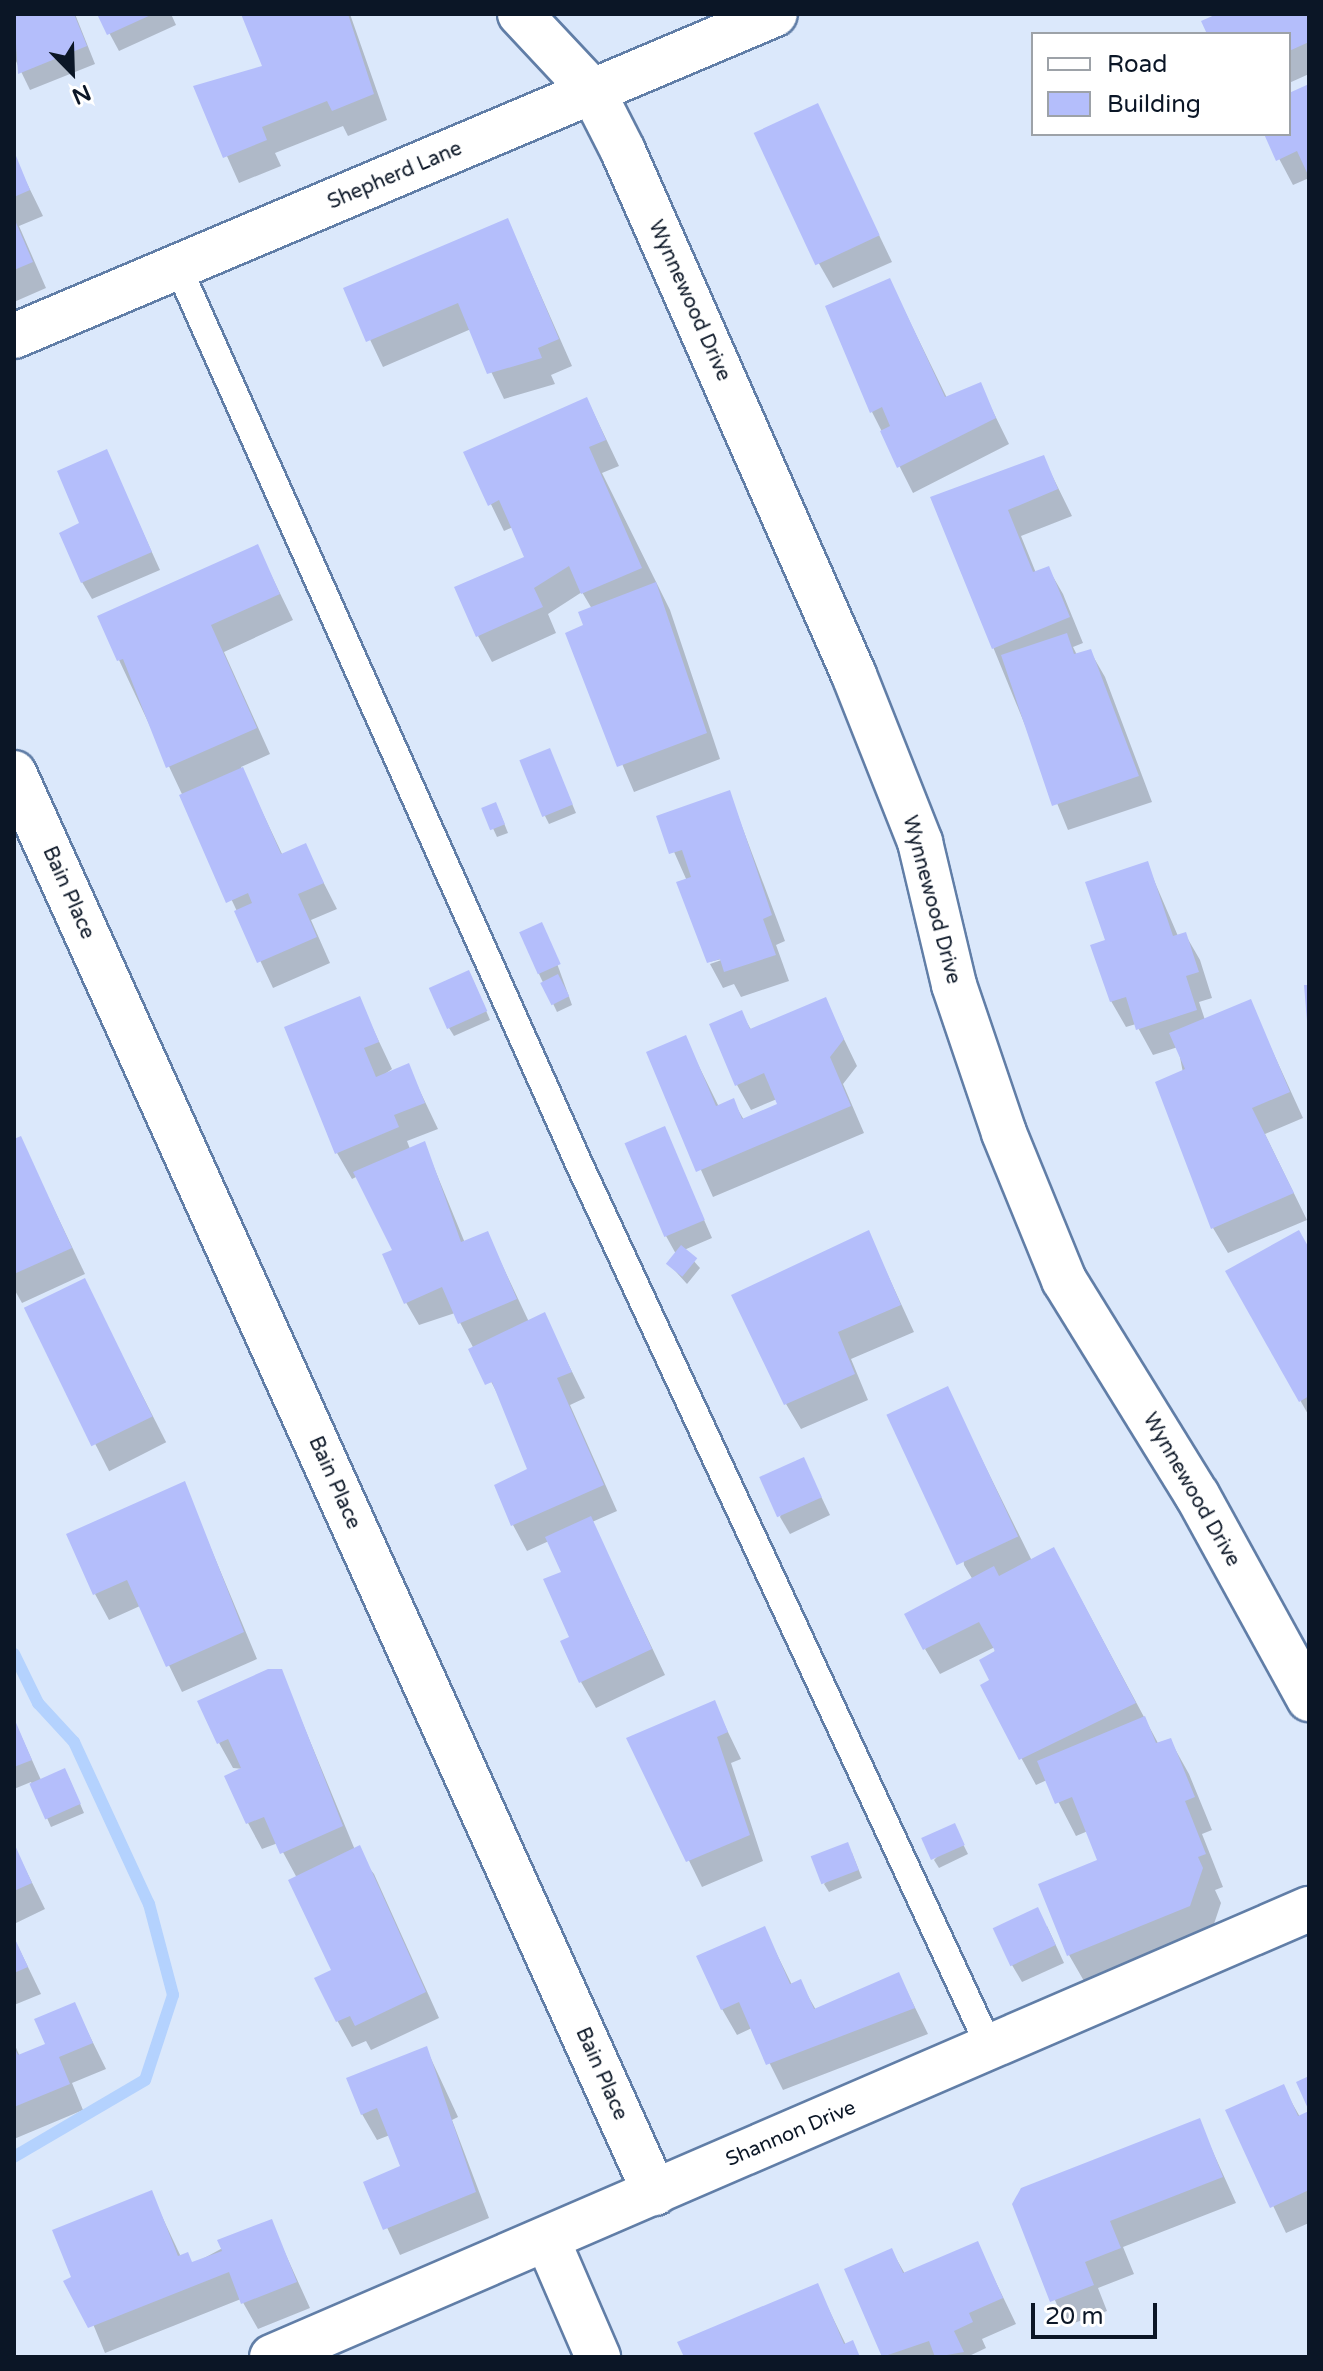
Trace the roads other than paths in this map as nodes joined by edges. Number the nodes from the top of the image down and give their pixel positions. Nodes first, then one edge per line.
1 (520, 14) edge
2 (775, 14) edge
3 (593, 92) junction
4 (178, 267) junction
5 (14, 336) edge
6 (14, 773) edge
7 (1309, 1699) edge
8 (1309, 1909) edge
9 (990, 2048) junction
10 (655, 2193) junction
11 (547, 2239) junction
12 (272, 2357) edge
13 (598, 2357) edge

1 - 3 street, Wynnewood Drive
2 - 3 street, Shepherd Lane
3 - 4 street, Shepherd Lane
3 - 7 street, Wynnewood Drive
4 - 5 street, Shepherd Lane
4 - 9 lane
6 - 10 street, Bain Place
8 - 9 street, Shannon Drive
9 - 10 street, Shannon Drive
10 - 11 street, Shannon Drive
11 - 12 street, Shannon Drive
11 - 13 street

